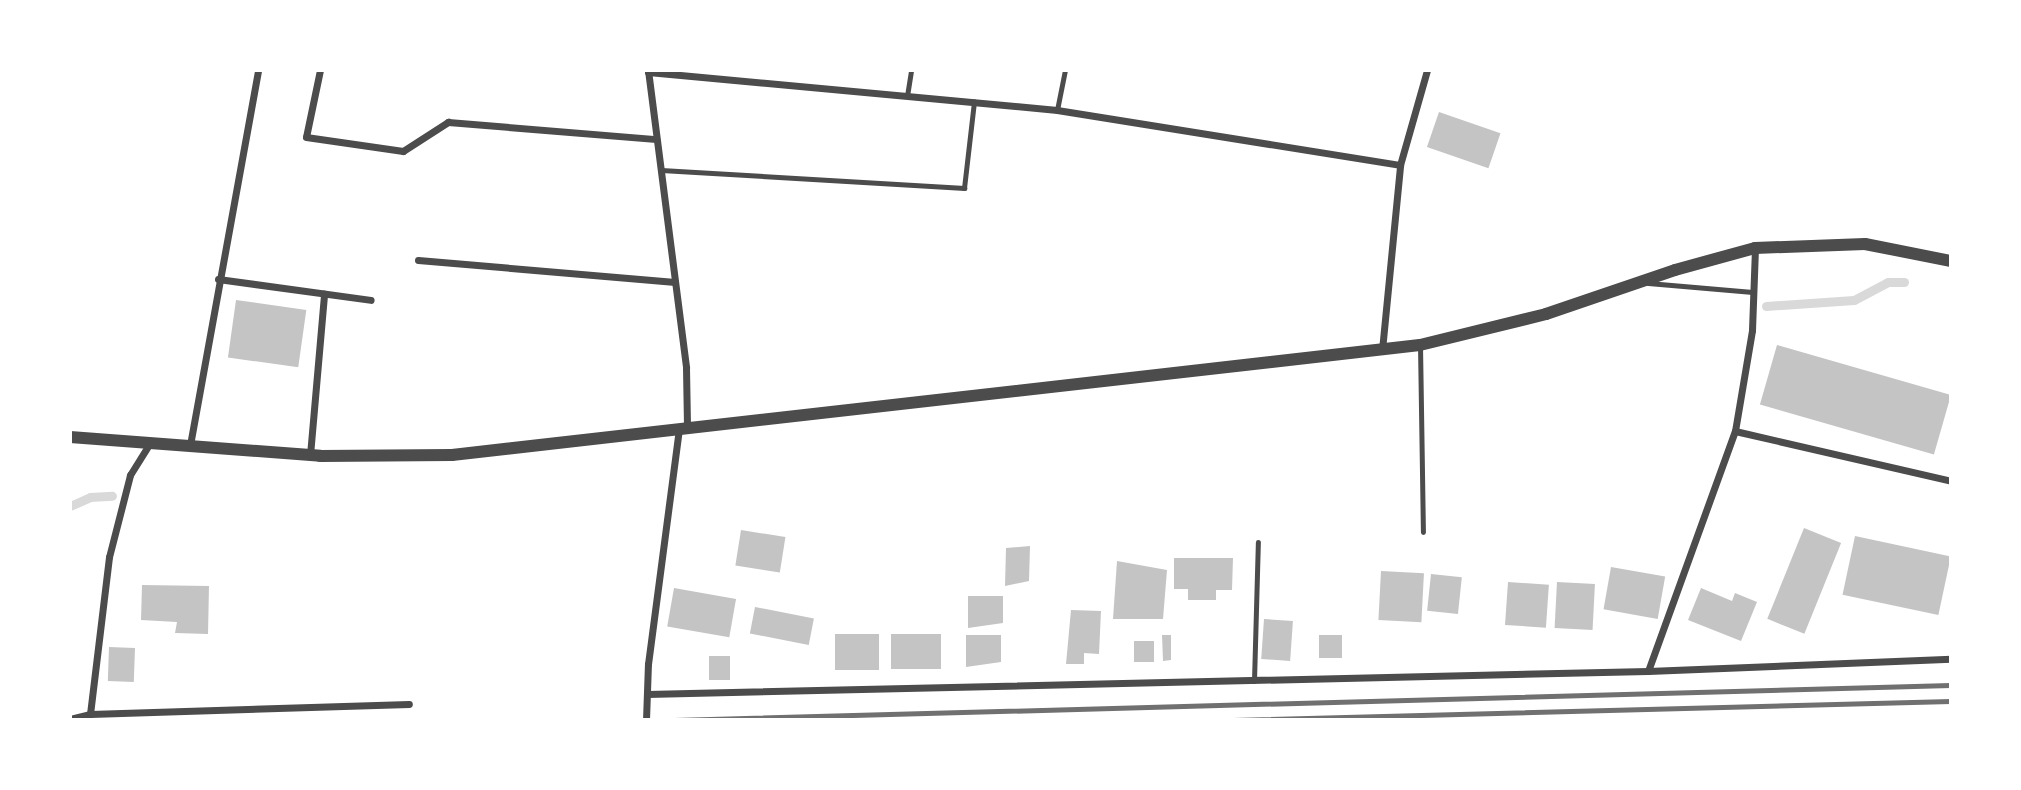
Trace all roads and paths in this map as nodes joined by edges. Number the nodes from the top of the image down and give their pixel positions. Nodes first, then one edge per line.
1 (258, 70) edge
2 (320, 70) edge
3 (911, 70) edge
4 (1065, 70) edge
5 (1427, 70) edge
6 (648, 71) edge
7 (907, 96) junction
8 (974, 102) junction
9 (1057, 110) junction
10 (656, 139) junction
11 (1400, 165) junction
12 (661, 170) junction
13 (1755, 248) junction
14 (418, 260) dead end
15 (1951, 261) edge
16 (218, 279) junction
17 (675, 282) junction
18 (1639, 282) junction
19 (1753, 292) junction
20 (324, 294) junction
21 (371, 300) dead end
22 (1420, 345) junction
23 (1382, 350) junction
24 (683, 427) junction
25 (1735, 430) junction
26 (70, 437) edge
27 (151, 442) junction
28 (190, 445) junction
29 (310, 455) junction
30 (1951, 481) edge
31 (1423, 532) dead end
32 (1258, 542) dead end
33 (1951, 659) edge
34 (1648, 671) junction
35 (1254, 681) junction
36 (647, 694) junction
37 (409, 705) dead end
38 (90, 714) junction
39 (70, 719) edge
40 (646, 720) edge

1 - 16 street
2 - 10 street
3 - 7 lane
4 - 9 lane
5 - 11 street
6 - 7 street
6 - 10 street
7 - 8 street
8 - 9 street
8 - 12 lane
9 - 11 street
10 - 12 street
11 - 23 street
12 - 17 street
13 - 15 street
13 - 18 street
13 - 19 street
14 - 17 street
16 - 20 street
16 - 28 street
17 - 24 street
18 - 19 lane
18 - 22 street
19 - 25 street
20 - 21 street
20 - 29 street
22 - 23 street
22 - 31 lane
23 - 24 street
24 - 29 street
24 - 36 street
25 - 30 street
25 - 34 street
26 - 27 street
27 - 28 street
27 - 38 street
28 - 29 street
32 - 35 lane
33 - 34 street
34 - 35 street
35 - 36 street
36 - 40 street
37 - 38 street
38 - 39 street

